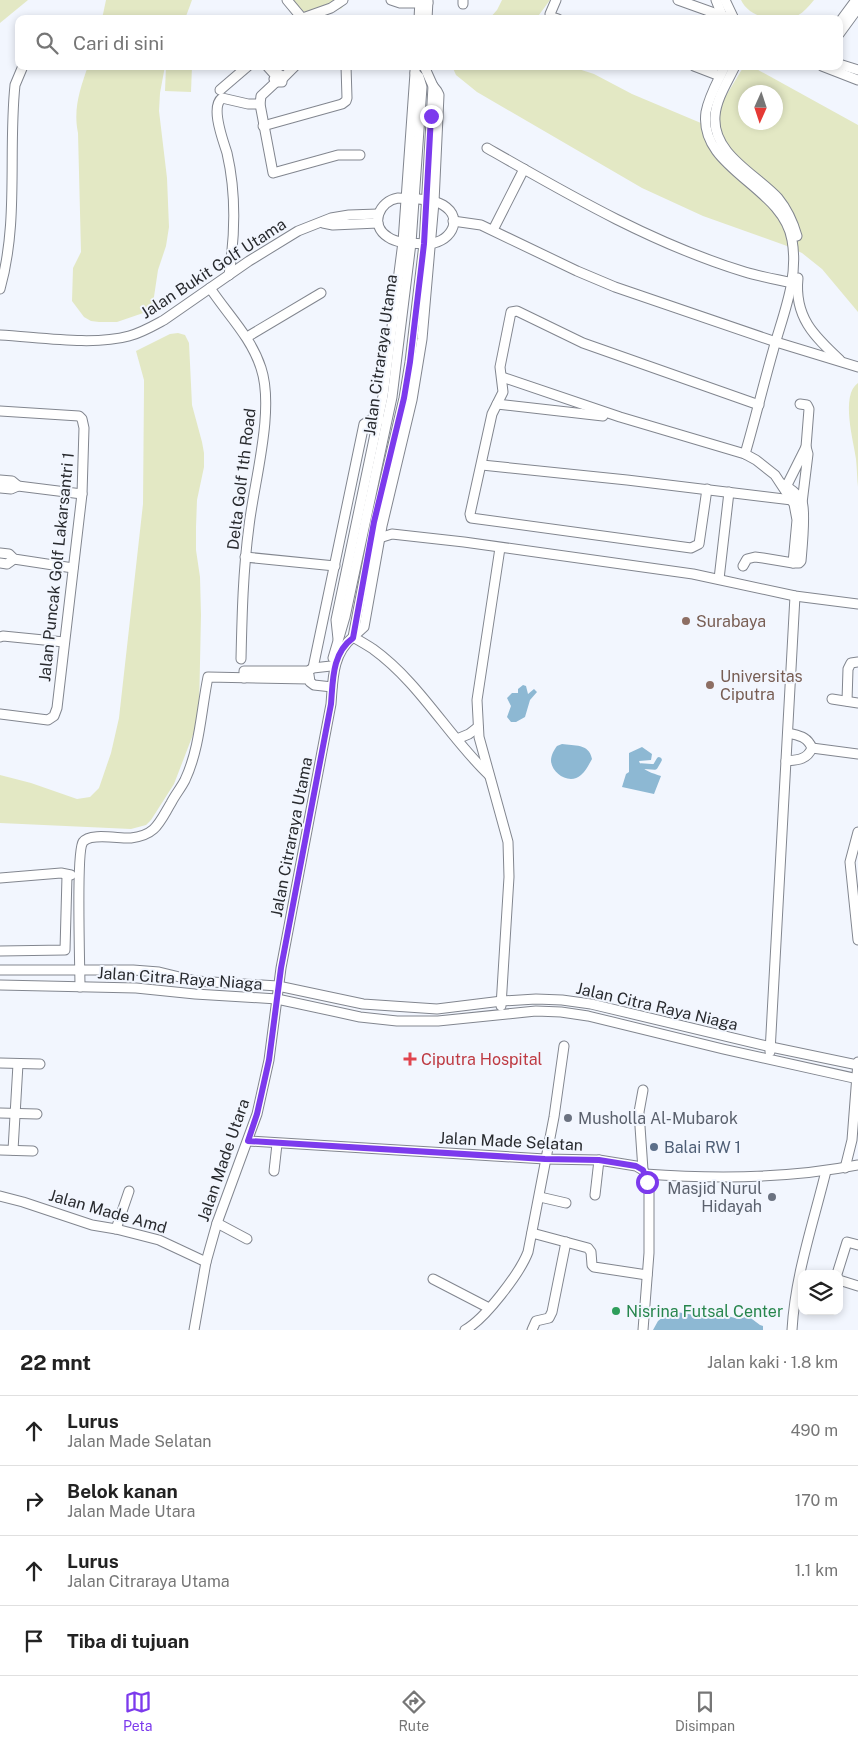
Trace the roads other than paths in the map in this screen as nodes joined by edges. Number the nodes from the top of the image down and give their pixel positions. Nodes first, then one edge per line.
1 (287, 0) edge
2 (343, 0) edge
3 (391, 0) edge
4 (556, 0) edge
5 (678, 0) edge
6 (716, 0) edge
7 (725, 0) edge
8 (856, 0) edge
9 (404, 1) edge
10 (424, 2) edge
11 (858, 8) edge
12 (299, 15) edge
13 (310, 15) edge
14 (419, 15) edge
15 (426, 15) edge
16 (551, 15) edge
17 (720, 15) edge
18 (727, 15) edge
19 (728, 15) edge
20 (843, 18) edge
21 (843, 29) edge
22 (843, 65) edge
23 (21, 70) edge
24 (243, 70) edge
25 (271, 70) edge
26 (289, 70) edge
27 (346, 70) edge
28 (415, 70) edge
29 (426, 70) edge
30 (704, 70) edge
31 (723, 70) edge
32 (733, 70) edge
33 (832, 70) edge
34 (858, 70) edge
35 (720, 76) junction
36 (278, 78) junction
37 (858, 80) edge
38 (220, 90) dead end
39 (260, 104) junction
40 (262, 126) junction
41 (487, 148) dead end
42 (360, 155) dead end
43 (524, 169) junction
44 (410, 199) junction
45 (430, 201) junction
46 (373, 218) junction
47 (453, 224) junction
48 (490, 229) junction
49 (407, 242) junction
50 (427, 244) junction
51 (231, 254) junction
52 (249, 261) junction
53 (229, 275) junction
54 (795, 284) junction
55 (210, 288) junction
56 (0, 289) edge
57 (321, 293) dead end
58 (0, 335) edge
59 (247, 337) junction
60 (776, 342) junction
61 (842, 362) junction
62 (858, 367) edge
63 (502, 377) junction
64 (497, 404) junction
65 (800, 404) dead end
66 (759, 405) junction
67 (0, 411) edge
68 (620, 417) junction
69 (379, 420) junction
70 (806, 447) junction
71 (745, 454) junction
72 (482, 465) junction
73 (0, 480) edge
74 (18, 486) junction
75 (784, 487) junction
76 (0, 488) edge
77 (707, 489) junction
78 (729, 492) junction
79 (82, 494) junction
80 (792, 500) junction
81 (802, 503) junction
82 (361, 518) junction
83 (378, 524) junction
84 (392, 534) junction
85 (357, 538) junction
86 (376, 539) junction
87 (500, 548) junction
88 (0, 553) edge
89 (246, 557) junction
90 (14, 560) junction
91 (0, 563) edge
92 (793, 563) junction
93 (334, 566) junction
94 (743, 566) dead end
95 (73, 568) junction
96 (719, 578) junction
97 (795, 596) junction
98 (858, 604) edge
99 (1, 635) edge
100 (353, 638) junction
101 (64, 642) junction
102 (242, 659) dead end
103 (858, 662) edge
104 (331, 666) junction
105 (310, 673) junction
106 (332, 684) junction
107 (832, 699) dead end
108 (847, 701) junction
109 (858, 702) edge
110 (0, 714) edge
111 (478, 727) junction
112 (788, 733) junction
113 (457, 739) junction
114 (812, 748) junction
115 (858, 754) edge
116 (786, 761) junction
117 (489, 775) junction
118 (858, 832) edge
119 (79, 875) junction
120 (67, 876) junction
121 (0, 878) edge
122 (855, 879) edge
123 (858, 940) edge
124 (0, 951) edge
125 (0, 970) edge
126 (80, 970) junction
127 (0, 985) edge
128 (80, 986) junction
129 (278, 986) junction
130 (277, 999) junction
131 (502, 1001) junction
132 (501, 1014) junction
133 (564, 1046) dead end
134 (771, 1047) junction
135 (770, 1060) junction
136 (0, 1063) edge
137 (18, 1064) junction
138 (40, 1064) dead end
139 (858, 1064) edge
140 (858, 1079) edge
141 (643, 1090) dead end
142 (0, 1113) edge
143 (14, 1114) junction
144 (37, 1114) dead end
145 (248, 1141) junction
146 (277, 1144) junction
147 (0, 1150) edge
148 (13, 1150) junction
149 (33, 1151) dead end
150 (545, 1159) junction
151 (599, 1160) junction
152 (858, 1165) edge
153 (846, 1168) junction
154 (274, 1171) dead end
155 (644, 1172) junction
156 (826, 1172) junction
157 (129, 1192) dead end
158 (596, 1195) dead end
159 (0, 1196) edge
160 (540, 1197) junction
161 (566, 1204) dead end
162 (217, 1223) junction
163 (116, 1229) junction
164 (532, 1233) junction
165 (248, 1239) dead end
166 (566, 1242) junction
167 (858, 1245) edge
168 (206, 1262) junction
169 (801, 1270) edge
170 (838, 1270) edge
171 (647, 1275) junction
172 (432, 1279) dead end
173 (843, 1281) edge
174 (858, 1286) edge
175 (798, 1303) edge
176 (489, 1308) junction
177 (194, 1330) edge
178 (466, 1330) edge
179 (532, 1330) edge
180 (643, 1330) edge
181 (792, 1330) edge

1 - 12 street
2 - 13 street
3 - 9 street
4 - 16 street
5 - 17 street
6 - 18 street
7 - 19 street
8 - 20 street
9 - 10 street
10 - 14 street
10 - 15 street
11 - 21 street
22 - 34 street
23 - 56 street
24 - 38 street
25 - 36 street
26 - 36 street
27 - 40 street
28 - 44 street, Jalan Citraraya Utama
29 - 45 street, Jalan Citraraya Utama
30 - 35 street
31 - 35 street
32 - 54 street
33 - 37 street
35 - 54 street
36 - 39 street
39 - 40 street
39 - 51 street
40 - 42 street
41 - 43 street
43 - 48 street
43 - 54 street
44 - 45 street
44 - 46 street
44 - 49 street, Jalan Citraraya Utama
45 - 47 street
45 - 50 street, Jalan Citraraya Utama
46 - 49 street
46 - 52 street, Jalan Bukit Golf Utama
47 - 48 street
47 - 50 street
48 - 60 street
49 - 50 street
49 - 69 street, Jalan Citraraya Utama
49 - 82 street, Jalan Citraraya Utama
50 - 83 street, Jalan Citraraya Utama
51 - 52 street
51 - 53 street
52 - 53 street, Jalan Bukit Golf Utama
53 - 55 street, Jalan Bukit Golf Utama
54 - 60 street
54 - 61 street
55 - 58 street, Jalan Bukit Golf Utama
55 - 59 street, Delta Golf 1th Road
57 - 59 street
59 - 89 street, Delta Golf 1th Road
60 - 61 street
60 - 66 street
61 - 62 street
63 - 64 street
63 - 66 street
63 - 68 street
64 - 68 street
64 - 72 street
65 - 70 street
66 - 71 street
67 - 79 street, Jalan Puncak Golf Lakarsantri 1
68 - 71 street
69 - 82 street, Jalan Citraraya Utama
69 - 93 street
70 - 75 street
70 - 81 street
71 - 75 street
72 - 77 street
72 - 77 street
73 - 74 street
74 - 76 street
74 - 79 street
75 - 80 street
75 - 81 street
77 - 78 street
78 - 80 street
78 - 96 street
79 - 95 street, Jalan Puncak Golf Lakarsantri 1
80 - 92 street
81 - 92 street
82 - 83 street
82 - 85 street, Jalan Citraraya Utama
83 - 84 street
83 - 86 street, Jalan Citraraya Utama
84 - 86 street
84 - 87 street
85 - 86 street
85 - 104 street, Jalan Citraraya Utama
86 - 100 street, Jalan Citraraya Utama
87 - 96 street
87 - 111 street
88 - 90 street
89 - 93 street
89 - 102 street, Delta Golf 1th Road
90 - 91 street
90 - 95 street
92 - 94 street
93 - 105 street
95 - 101 street, Jalan Puncak Golf Lakarsantri 1
96 - 97 street
97 - 98 street
97 - 112 street
99 - 101 street
100 - 106 street, Jalan Citraraya Utama
100 - 113 street
101 - 110 street, Jalan Puncak Golf Lakarsantri 1
103 - 108 street
104 - 105 street
104 - 106 street, Jalan Citraraya Utama
105 - 106 street
105 - 119 street
106 - 129 street, Jalan Citraraya Utama
107 - 108 street
108 - 109 street
111 - 113 street
111 - 117 street
112 - 114 street
112 - 116 street
113 - 117 street
114 - 115 street
114 - 116 street
116 - 134 street
117 - 131 street
118 - 122 street
119 - 120 street
119 - 126 street
120 - 121 street
120 - 124 street
122 - 123 street
125 - 126 street, Jalan Citra Raya Niaga
126 - 128 street
126 - 129 street, Jalan Citra Raya Niaga
127 - 128 street, Jalan Citra Raya Niaga
128 - 130 street, Jalan Citra Raya Niaga
129 - 130 street, Jalan Citraraya Utama
129 - 131 street, Jalan Citra Raya Niaga
130 - 132 street, Jalan Citra Raya Niaga
130 - 145 street, Jalan Made Utara
131 - 132 street
131 - 134 street, Jalan Citra Raya Niaga
132 - 135 street, Jalan Citra Raya Niaga
133 - 150 street
134 - 135 street
134 - 139 street, Jalan Citra Raya Niaga
135 - 140 street, Jalan Citra Raya Niaga
136 - 137 street
137 - 138 street
137 - 143 street
139 - 140 street
140 - 153 street
141 - 155 street
142 - 143 street
143 - 144 street
143 - 148 street
145 - 146 street, Jalan Made Selatan
145 - 162 street, Jalan Made Utara
146 - 150 street, Jalan Made Selatan
146 - 154 street
147 - 148 street
148 - 149 street
150 - 151 street, Jalan Made Selatan
150 - 160 street
151 - 155 street, Jalan Made Selatan
151 - 158 street
152 - 153 street, Jalan Made Selatan
153 - 156 street, Jalan Made Selatan
155 - 156 street, Jalan Made Selatan
155 - 171 street
156 - 169 street
157 - 163 street
159 - 163 street, Jalan Made Amd
160 - 161 street
160 - 164 street
162 - 165 street
162 - 168 street, Jalan Made Utara
163 - 168 street, Jalan Made Amd
164 - 166 street
164 - 176 street
166 - 171 street
166 - 179 street
167 - 170 street
168 - 177 street, Jalan Made Utara
171 - 180 street
172 - 176 street
173 - 174 street
175 - 181 street
176 - 178 street

